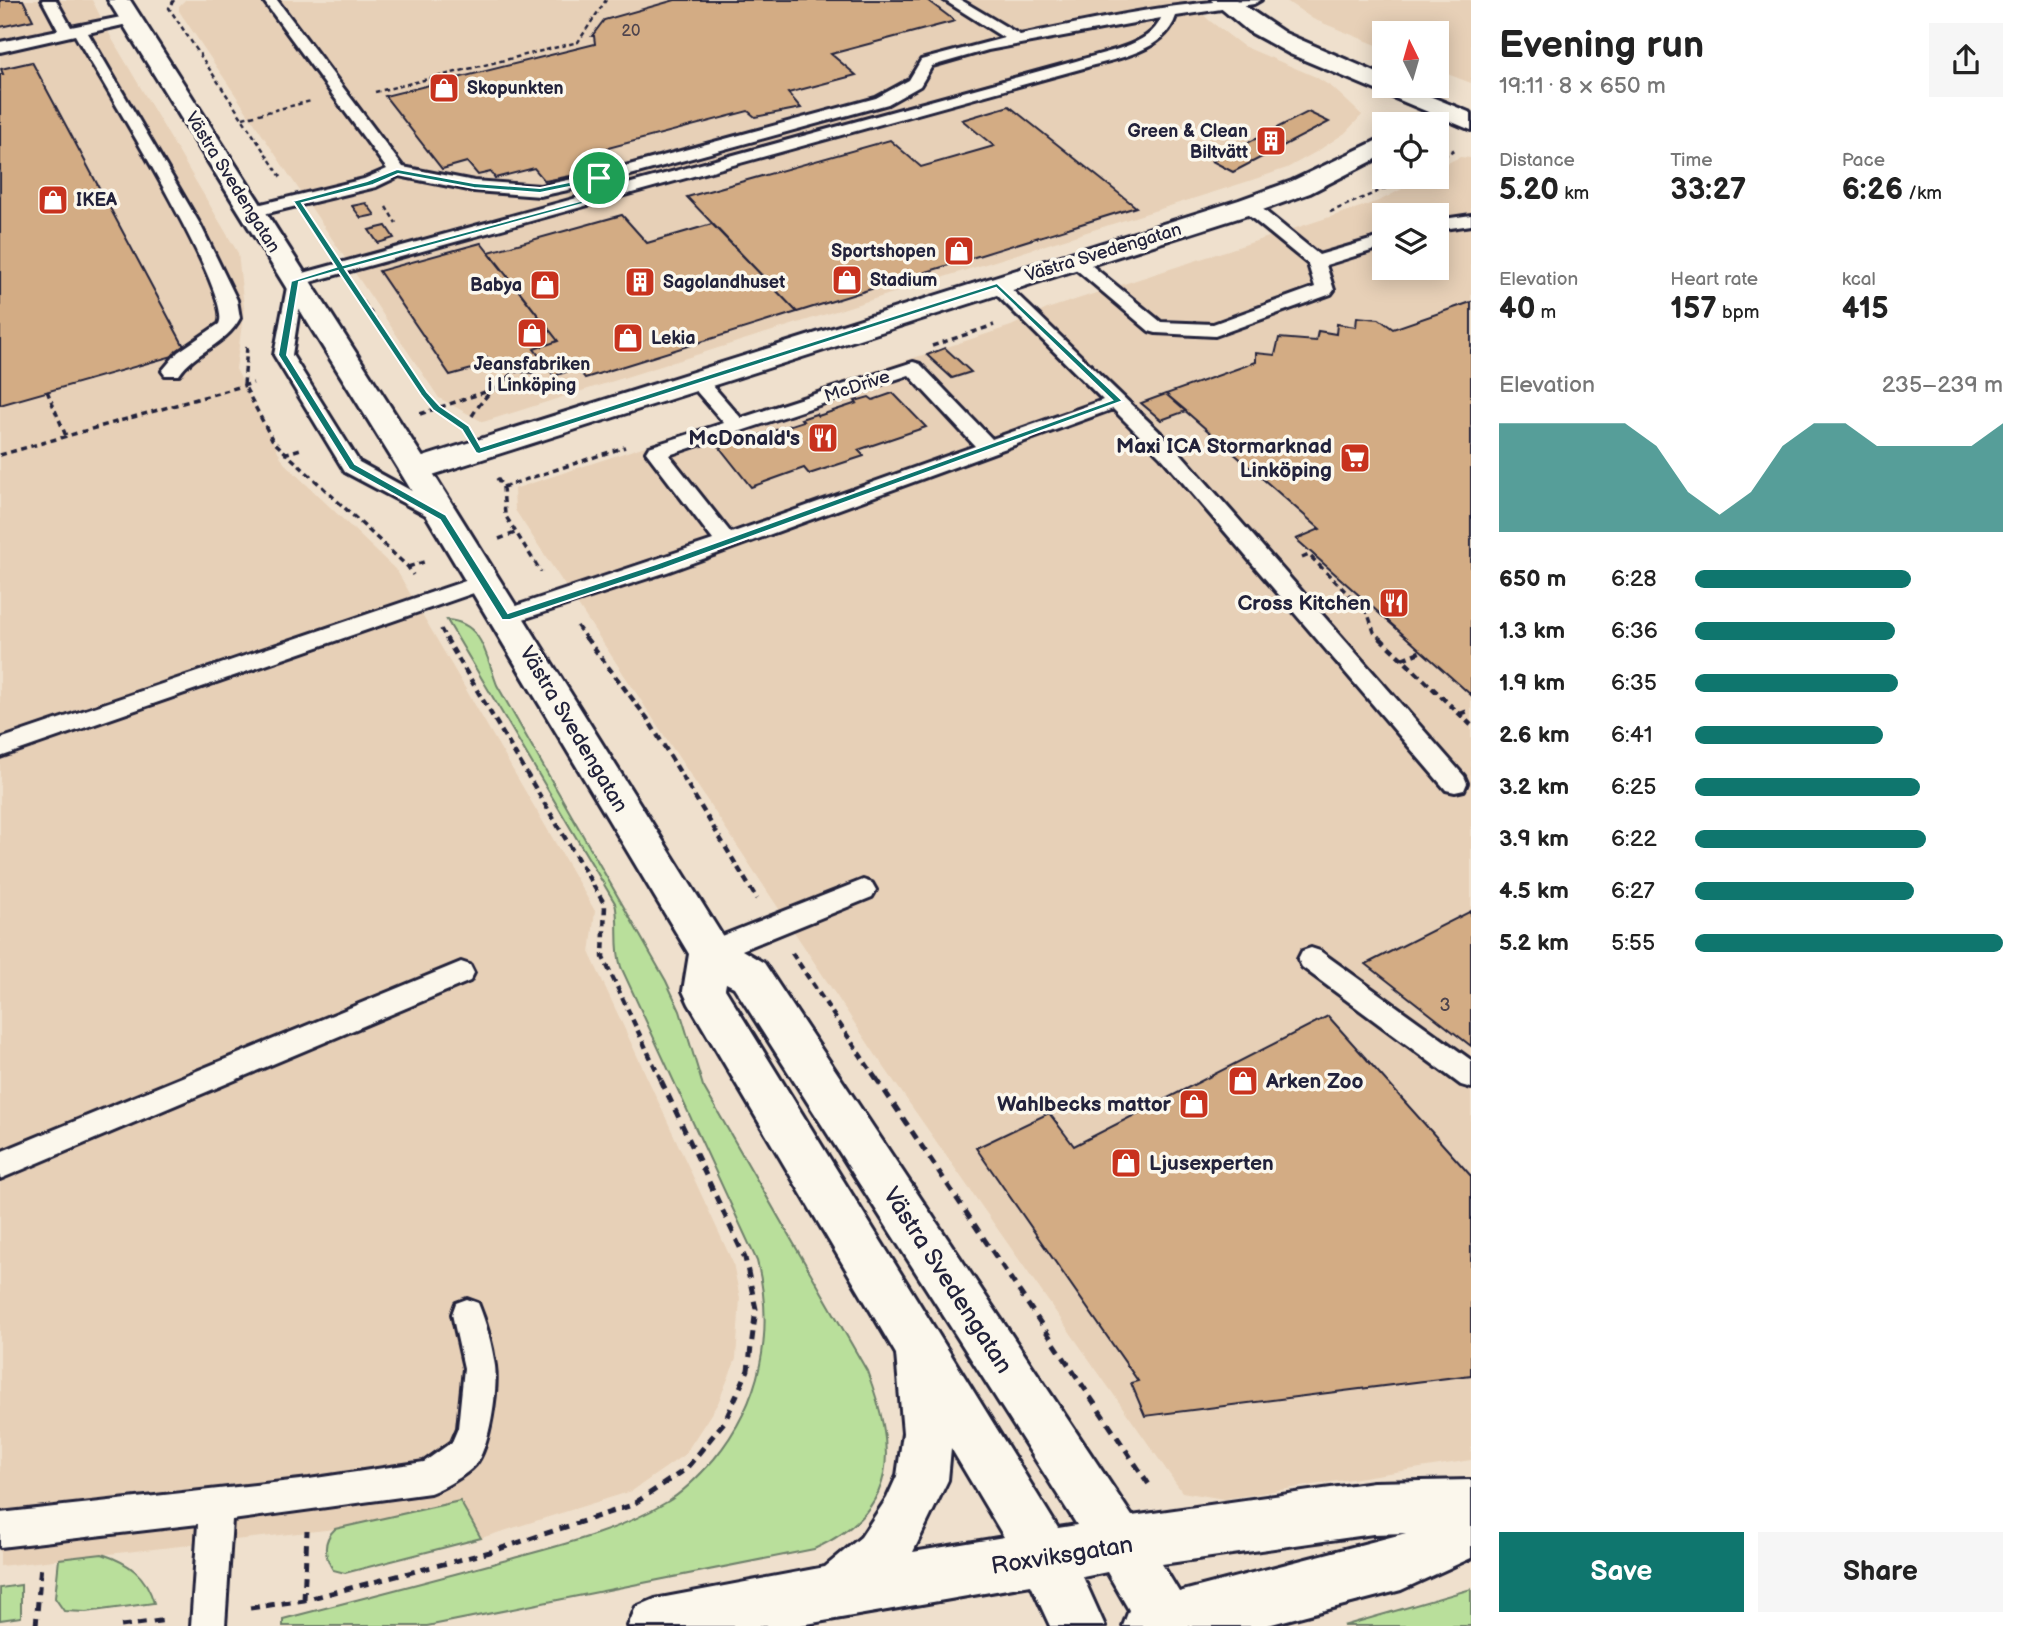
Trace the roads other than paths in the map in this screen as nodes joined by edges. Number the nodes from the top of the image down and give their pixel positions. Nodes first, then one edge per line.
1 (49, 0) edge
2 (270, 0) edge
3 (951, 0) edge
4 (1254, 0) edge
5 (1224, 2) edge
6 (125, 10) edge
7 (1169, 14) junction
8 (73, 32) junction
9 (1018, 40) junction
10 (0, 47) edge
11 (1372, 62) edge
12 (1372, 80) edge
13 (1434, 98) edge
14 (1458, 104) edge
15 (1442, 112) edge
16 (1471, 122) edge
17 (1372, 151) edge
18 (397, 171) junction
19 (599, 178) junction
20 (615, 194) junction
21 (1248, 206) junction
22 (251, 212) junction
23 (1471, 220) edge
24 (1449, 223) edge
25 (1372, 245) edge
26 (1074, 260) junction
27 (1316, 262) junction
28 (295, 281) junction
29 (997, 285) junction
30 (172, 371) dead end
31 (698, 381) junction
32 (1118, 401) junction
33 (737, 425) junction
34 (988, 447) junction
35 (415, 470) junction
36 (443, 517) junction
37 (726, 541) junction
38 (483, 582) junction
39 (506, 617) junction
40 (0, 748) edge
41 (1455, 783) dead end
42 (863, 890) dead end
43 (710, 952) junction
44 (1311, 959) dead end
45 (461, 973) dead end
46 (1471, 1076) edge
47 (0, 1166) edge
48 (467, 1314) dead end
49 (918, 1346) junction
50 (216, 1506) junction
51 (1471, 1506) edge
52 (0, 1530) edge
53 (1471, 1531) edge
54 (1121, 1544) junction
55 (1046, 1558) junction
56 (837, 1591) junction
57 (1162, 1625) edge
58 (208, 1626) edge
59 (655, 1626) edge
60 (1078, 1626) edge

1 - 8 lane
2 - 18 lane
3 - 9 lane
4 - 5 lane
4 - 11 street
5 - 7 lane
5 - 12 street
6 - 8 lane
6 - 22 street, Västra Svedengatan
7 - 9 lane
7 - 20 lane
8 - 10 lane
8 - 30 lane
9 - 19 lane
13 - 14 street
14 - 15 street
14 - 16 street
17 - 21 street, Västra Svedengatan
18 - 19 lane
18 - 22 lane
19 - 20 lane
20 - 28 lane
21 - 26 street, Västra Svedengatan
21 - 27 lane
22 - 28 street, Västra Svedengatan
23 - 24 lane
25 - 27 lane
26 - 27 lane
26 - 29 street, Västra Svedengatan
28 - 35 street, Västra Svedengatan
28 - 36 lane
29 - 31 street, Västra Svedengatan
29 - 32 lane
31 - 33 lane
31 - 35 street, Västra Svedengatan
32 - 34 lane
32 - 41 lane
33 - 34 lane, McDrive
33 - 37 lane
34 - 37 lane
35 - 36 street, Västra Svedengatan
36 - 38 street, Västra Svedengatan
37 - 39 lane
38 - 39 street, Västra Svedengatan
38 - 40 lane
39 - 43 street, Västra Svedengatan
42 - 43 lane
43 - 49 street
43 - 54 street, Västra Svedengatan
44 - 46 lane
45 - 47 lane
48 - 50 lane
49 - 55 street
49 - 56 street
50 - 52 lane
50 - 58 lane
51 - 54 street, Roxviksgatan
53 - 57 street
54 - 55 street, Roxviksgatan
54 - 57 street, Västra Svedengatan
55 - 56 street, Roxviksgatan
55 - 60 street
56 - 59 street, Roxviksgatan

